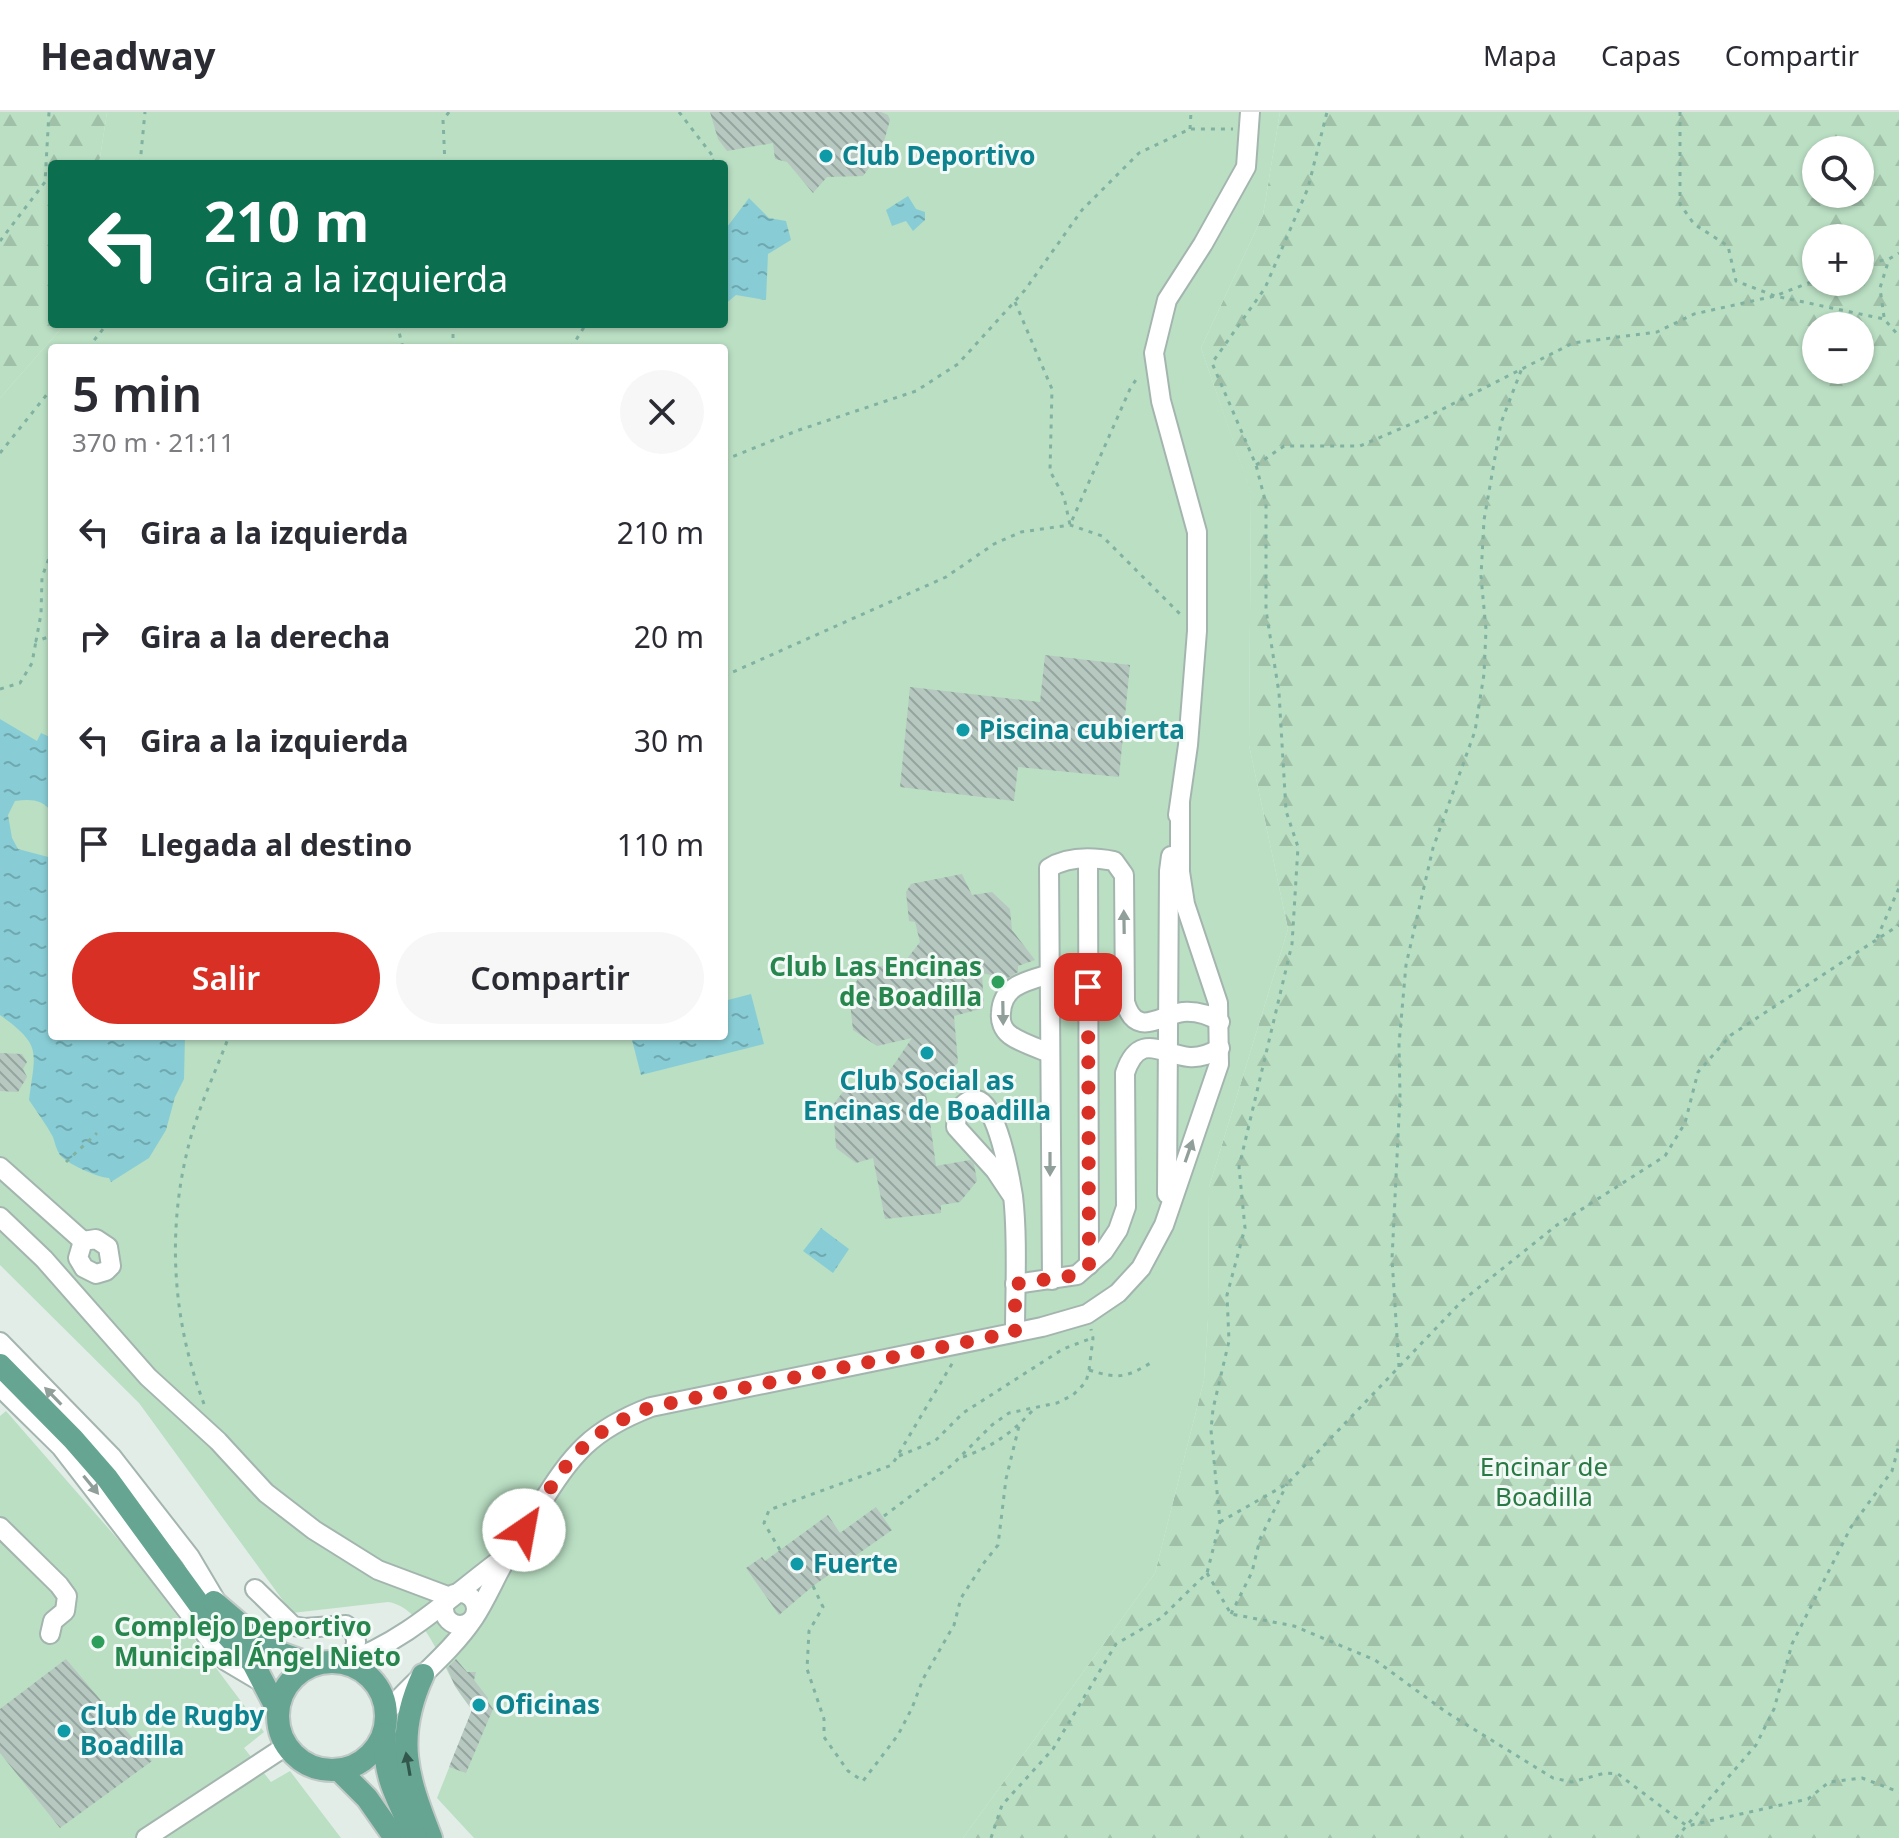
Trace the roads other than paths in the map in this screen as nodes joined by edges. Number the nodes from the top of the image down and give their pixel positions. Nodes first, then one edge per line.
1 (1250, 120) edge
2 (1180, 804) junction
3 (1088, 859) junction
4 (1050, 974) junction
5 (1168, 1017) junction
6 (1220, 1022) junction
7 (1220, 1048) junction
8 (1168, 1050) junction
9 (1050, 1053) junction
10 (0, 1167) edge
11 (1013, 1197) junction
12 (0, 1217) edge
13 (1164, 1225) junction
14 (83, 1241) dead end
15 (1089, 1265) junction
16 (1052, 1280) junction
17 (1015, 1284) junction
18 (1015, 1332) junction
19 (0, 1342) edge
20 (3, 1381) edge
21 (140, 1521) junction
22 (0, 1527) edge
23 (509, 1553) junction
24 (255, 1589) dead end
25 (450, 1597) junction
26 (222, 1611) junction
27 (474, 1618) junction
28 (50, 1634) dead end
29 (345, 1662) junction
30 (313, 1665) junction
31 (423, 1675) junction
32 (266, 1685) junction
33 (278, 1711) junction
34 (386, 1717) junction
35 (286, 1746) junction
36 (339, 1770) junction
37 (146, 1838) edge
38 (395, 1838) edge
39 (416, 1838) edge
40 (431, 1838) edge

1 - 2 street
2 - 5 street
2 - 6 street
3 - 4 street
5 -> 3 street
3 - 15 street
4 - 9 street
4 -> 9 street
5 - 6 street
5 - 8 street
6 - 7 street
7 - 8 street
13 -> 7 street
8 - 13 street
8 - 15 street
9 -> 16 street
10 - 14 street
11 - 11 street
11 - 17 street
12 - 25 street
13 - 18 street
15 - 16 street
16 - 17 street
17 - 18 street
18 - 23 street
26 -> 19 street
20 - 21 main road
20 -> 32 street
21 - 26 main road
21 - 32 main road
22 - 28 street
23 - 25 street
23 - 27 street
24 - 29 street
25 - 27 street
25 - 29 street
26 - 30 main road
27 - 31 street
29 - 30 main road
29 - 34 main road
30 - 33 main road
31 - 34 street
40 -> 31 main road
32 - 33 main road
33 - 35 main road
34 - 36 main road
34 - 39 main road
35 - 36 main road
35 - 37 street
36 - 38 main road

